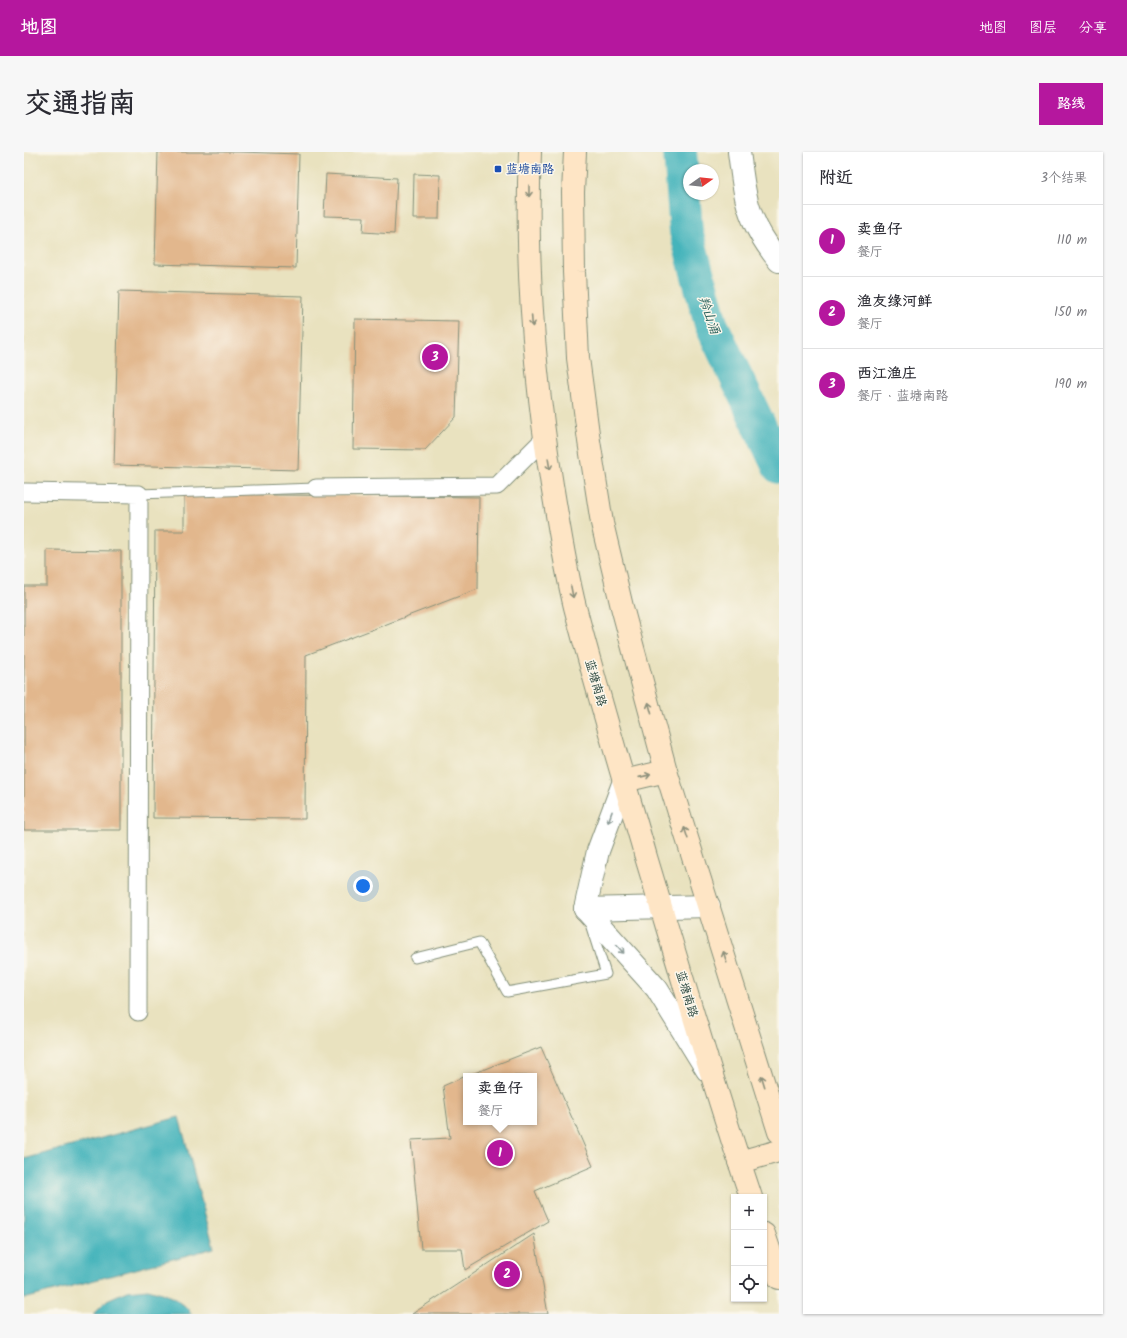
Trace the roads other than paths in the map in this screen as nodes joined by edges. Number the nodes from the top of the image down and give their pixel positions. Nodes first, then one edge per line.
1 (530, 152) edge
2 (575, 152) edge
3 (739, 152) edge
4 (779, 261) edge
5 (544, 438) junction
6 (316, 488) joint
7 (24, 492) edge
8 (139, 494) junction
9 (666, 771) junction
10 (624, 781) junction
11 (709, 906) junction
12 (661, 907) junction
13 (585, 909) junction
14 (415, 958) dead end
15 (138, 1012) dead end
16 (715, 1084) junction
17 (779, 1132) edge
18 (779, 1151) edge
19 (739, 1162) junction
20 (750, 1194) edge
21 (767, 1243) edge
22 (779, 1278) edge

1 -> 5 main road, 蓝塘南路
9 -> 2 main road
3 - 4 street
5 - 6 street
5 -> 10 main road, 蓝塘南路
6 - 8 lane
7 - 8 street
8 - 15 street
10 -> 9 main road
11 -> 9 main road
10 - 12 main road, 蓝塘南路
10 -> 13 street
11 - 12 street
17 -> 11 main road
12 - 13 street
12 - 16 main road, 蓝塘南路
13 - 14 lane
13 -> 16 street
16 - 19 main road, 蓝塘南路
18 - 19 main road
19 - 20 main road, 蓝塘南路
21 - 22 main road

